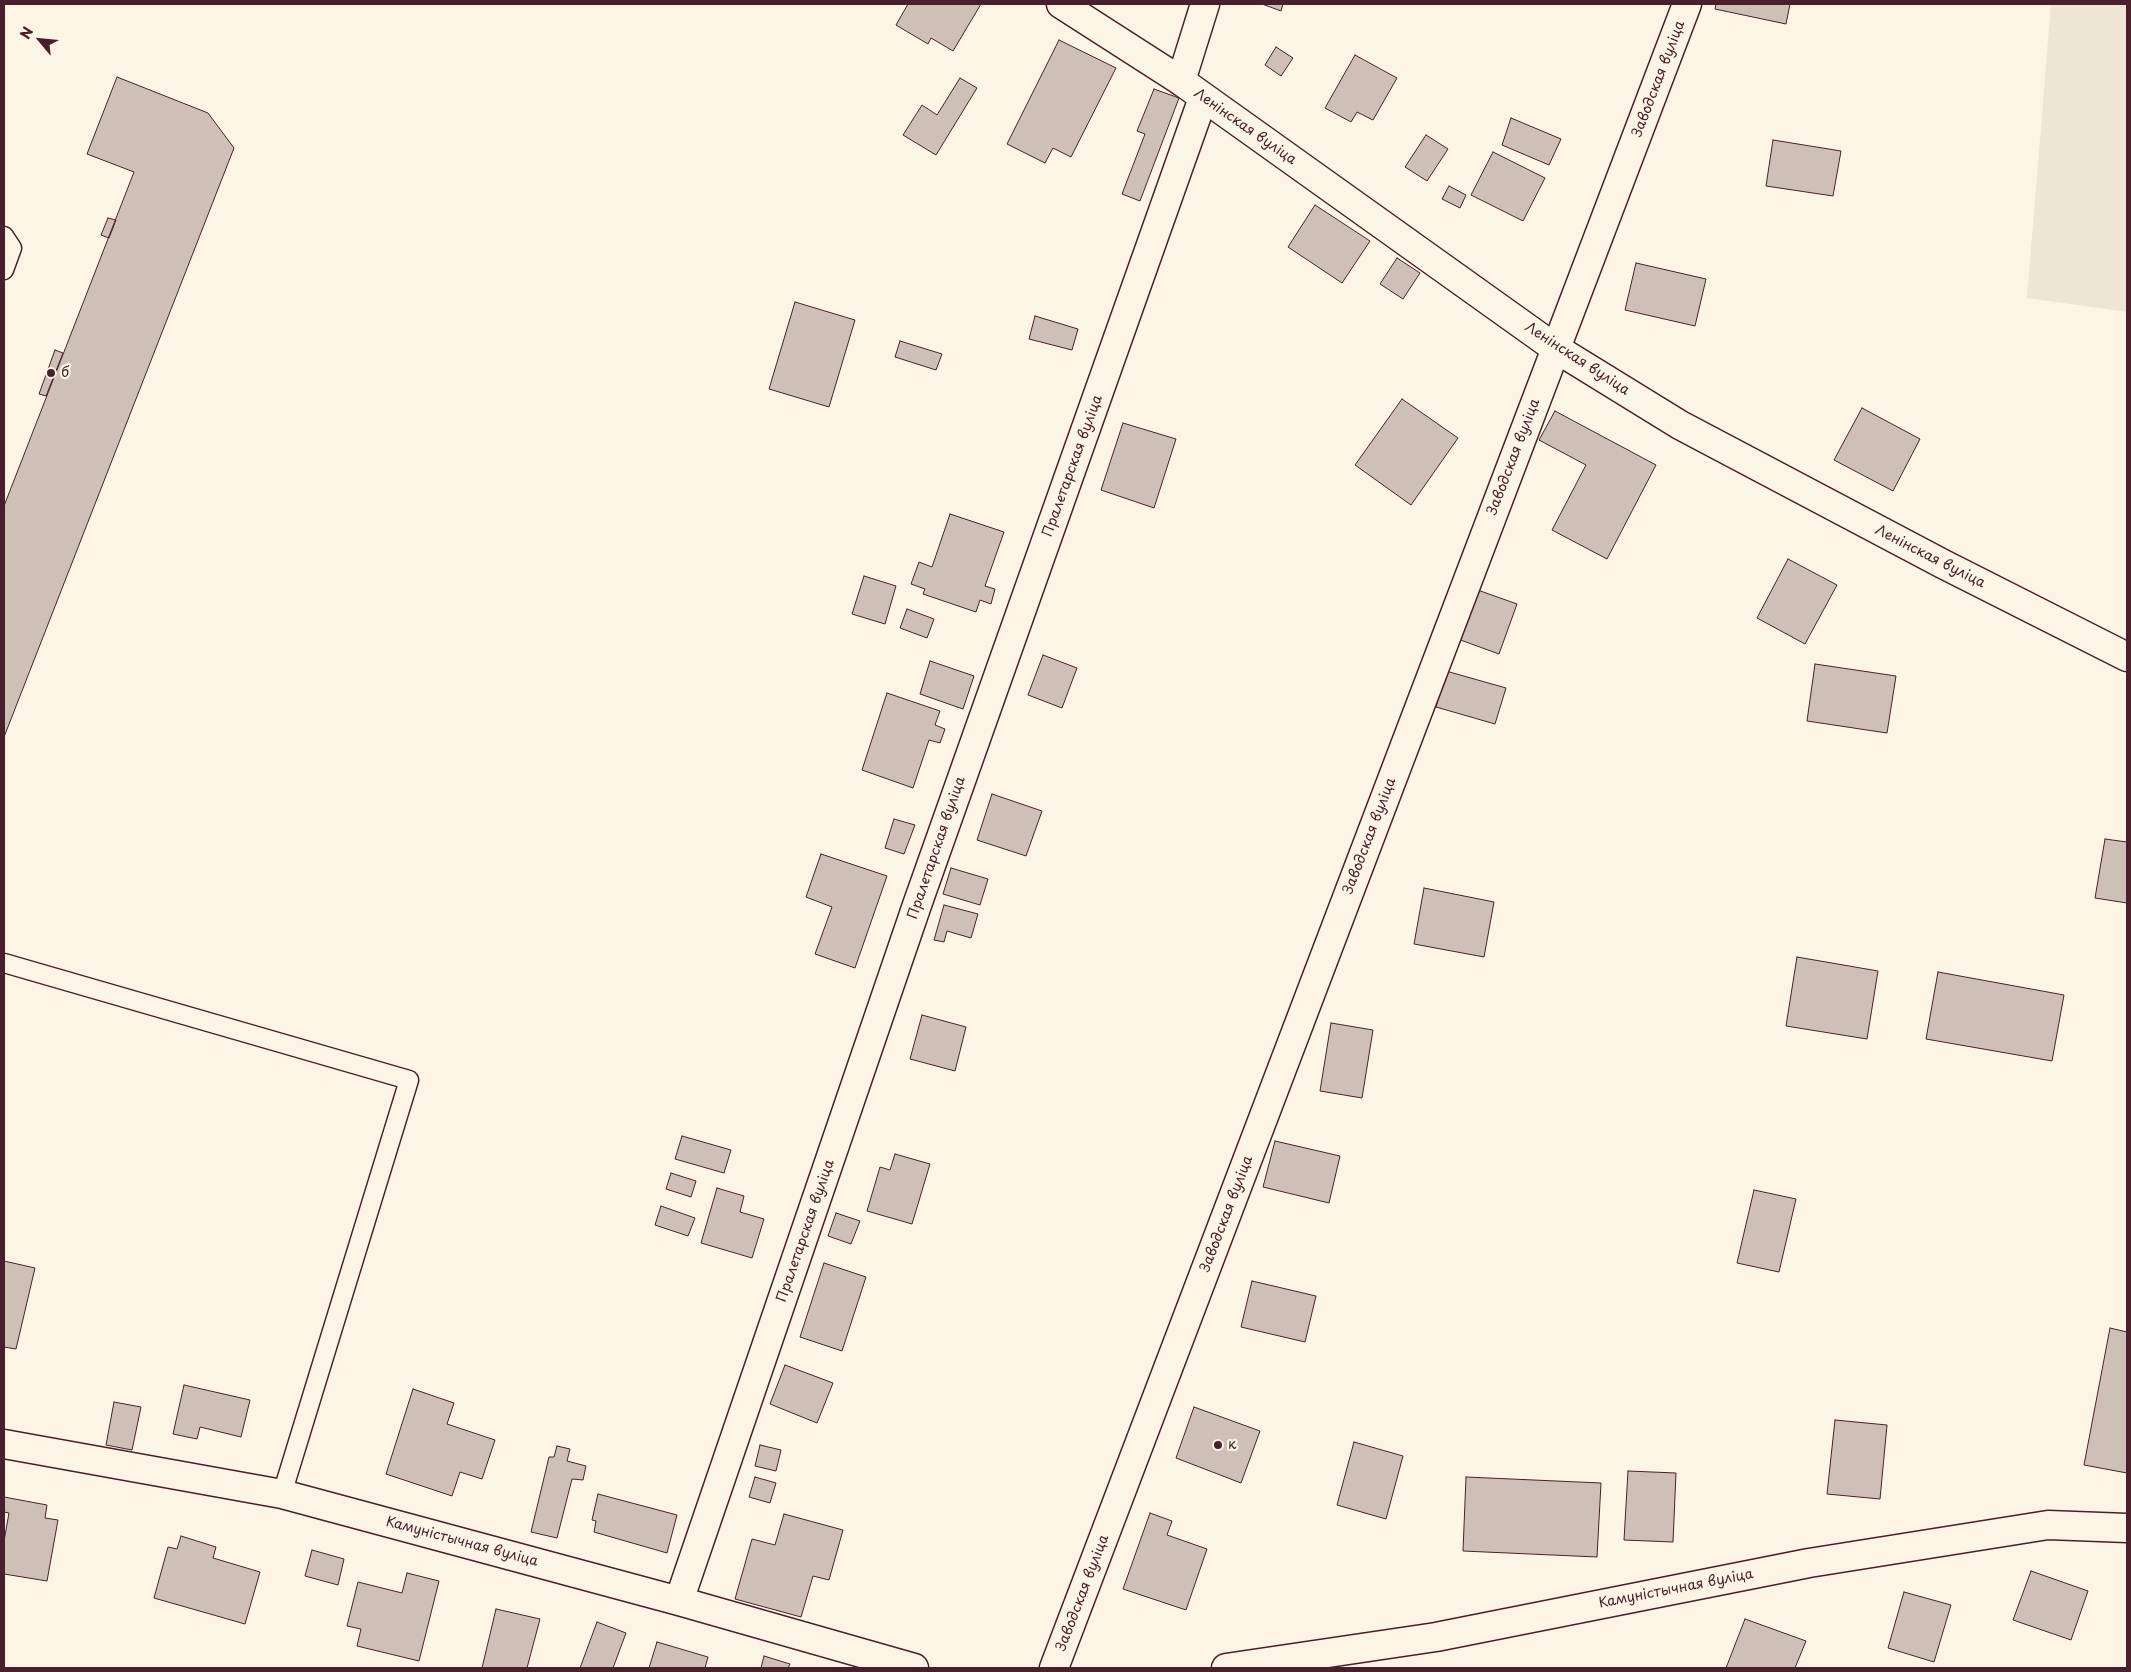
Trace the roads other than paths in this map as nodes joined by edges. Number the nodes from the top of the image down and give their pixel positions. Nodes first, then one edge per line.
1 (1061, 4) edge
2 (1205, 4) edge
3 (1687, 4) edge
4 (1181, 82) junction
5 (1203, 98) junction
6 (4, 236) edge
7 (4, 270) edge
8 (1555, 348) junction
9 (2127, 658) edge
10 (4, 963) edge
11 (4, 1444) edge
12 (282, 1494) junction
13 (2127, 1528) edge
14 (679, 1601) junction
15 (914, 1668) edge
16 (1054, 1668) edge
17 (1226, 1668) edge

1 - 4 street, Ленінская вуліца
2 - 4 street
3 - 8 street, Заводская вуліца
4 - 5 street, Ленінская вуліца
5 - 8 street, Ленінская вуліца
5 - 14 street, Пралетарская вуліца
6 - 7 lane
8 - 9 street, Ленінская вуліца
8 - 16 street, Заводская вуліца
10 - 12 lane
11 - 12 street, Камуністычная вуліца
12 - 14 street, Камуністычная вуліца
13 - 17 street, Камуністычная вуліца
14 - 15 street, Камуністычная вуліца

